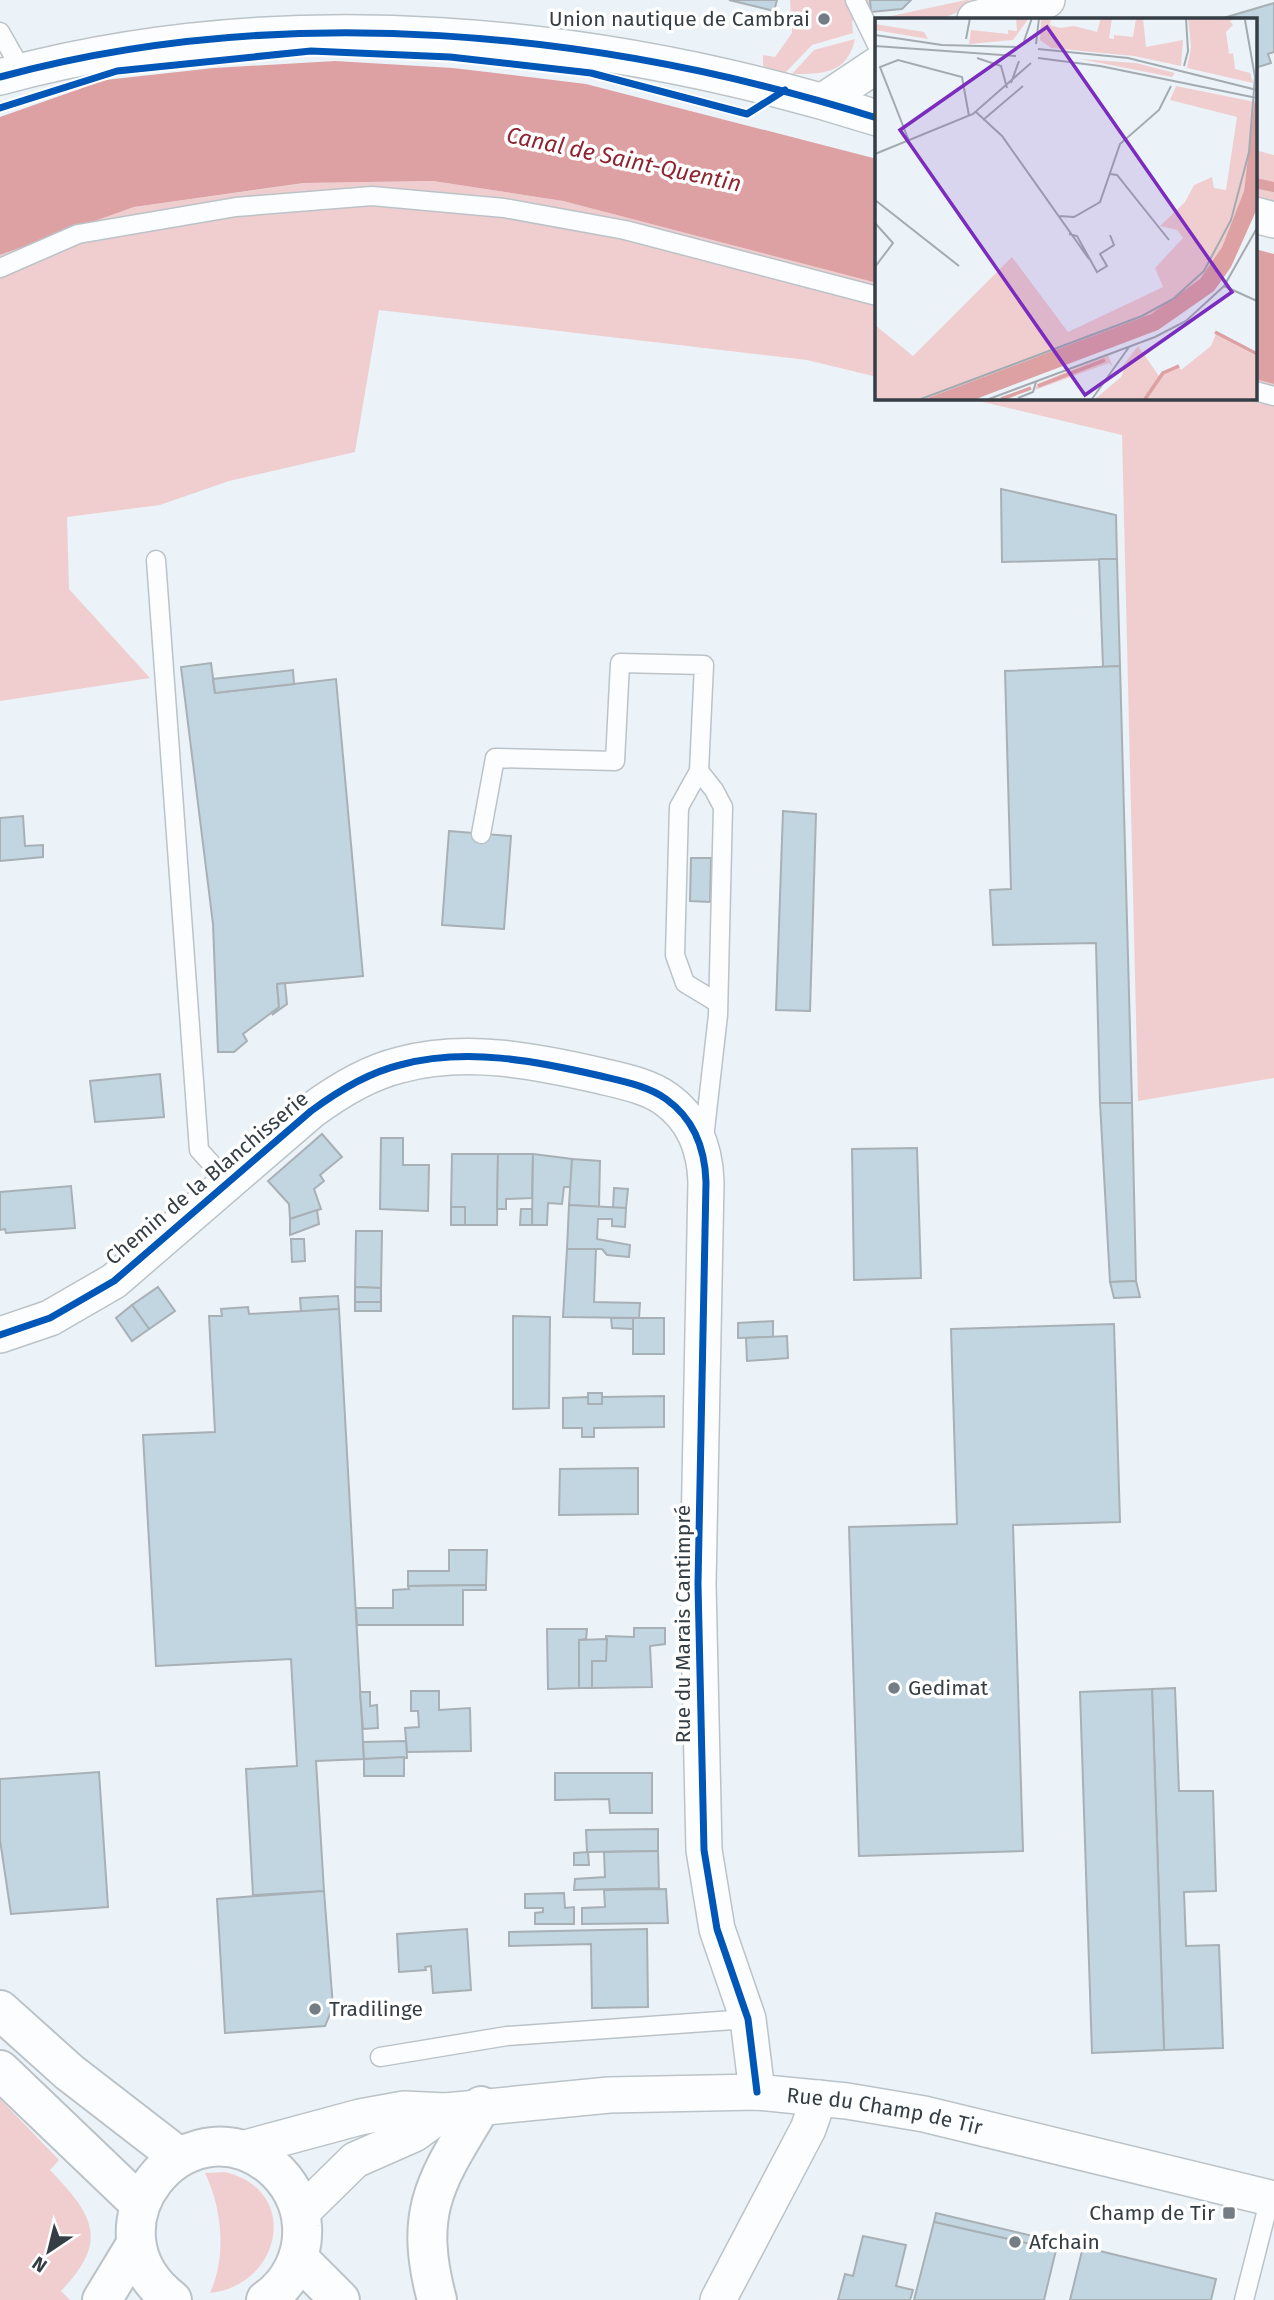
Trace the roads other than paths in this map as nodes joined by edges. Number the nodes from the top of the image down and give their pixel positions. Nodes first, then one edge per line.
1 (855, 0) edge
2 (1047, 0) edge
3 (979, 18) edge
4 (0, 32) edge
5 (875, 41) edge
6 (875, 66) edge
7 (10, 73) edge
8 (823, 101) junction
9 (875, 117) edge
10 (1256, 215) edge
11 (1274, 220) edge
12 (0, 268) edge
13 (875, 295) edge
14 (1256, 391) edge
15 (1274, 396) edge
16 (156, 560) dead end
17 (699, 771) junction
18 (481, 834) dead end
19 (718, 1003) junction
20 (703, 1149) junction
21 (229, 1183) junction
22 (0, 1335) edge
23 (0, 2010) edge
24 (748, 2019) junction
25 (380, 2057) dead end
26 (0, 2070) edge
27 (757, 2092) junction
28 (819, 2098) junction
29 (463, 2109) junction
30 (238, 2150) junction
31 (179, 2157) junction
32 (1272, 2198) edge
33 (140, 2204) junction
34 (300, 2214) junction
35 (136, 2244) junction
36 (298, 2258) junction
37 (102, 2300) edge
38 (172, 2300) edge
39 (266, 2300) edge
40 (340, 2300) edge
41 (437, 2300) edge
42 (718, 2300) edge
43 (1244, 2300) edge

1 - 5 lane
2 - 3 street
4 - 7 lane
6 - 8 street
7 - 8 street
8 - 9 street
10 - 11 street
12 - 13 lane
14 - 15 lane
16 - 21 lane
17 - 18 lane
17 - 19 lane
17 - 19 lane
19 - 20 lane
20 - 21 street, Chemin de la Blanchisserie
20 - 24 street, Rue du Marais Cantimpré
21 - 22 street, Chemin de la Blanchisserie
23 - 31 main road
24 - 25 lane
24 - 27 street, Rue du Marais Cantimpré
26 - 33 main road
27 - 28 street, Rue du Champ de Tir
27 - 29 street, Rue du Champ de Tir
28 - 32 street, Rue du Champ de Tir
28 - 42 street
29 - 30 street, Rue du Champ de Tir
29 - 34 street
29 - 41 main road
30 - 31 main road
30 - 34 main road
31 - 33 main road
32 - 43 lane
33 - 35 main road
34 - 36 main road
35 - 37 main road
35 - 38 main road
36 - 39 main road
36 - 40 main road

